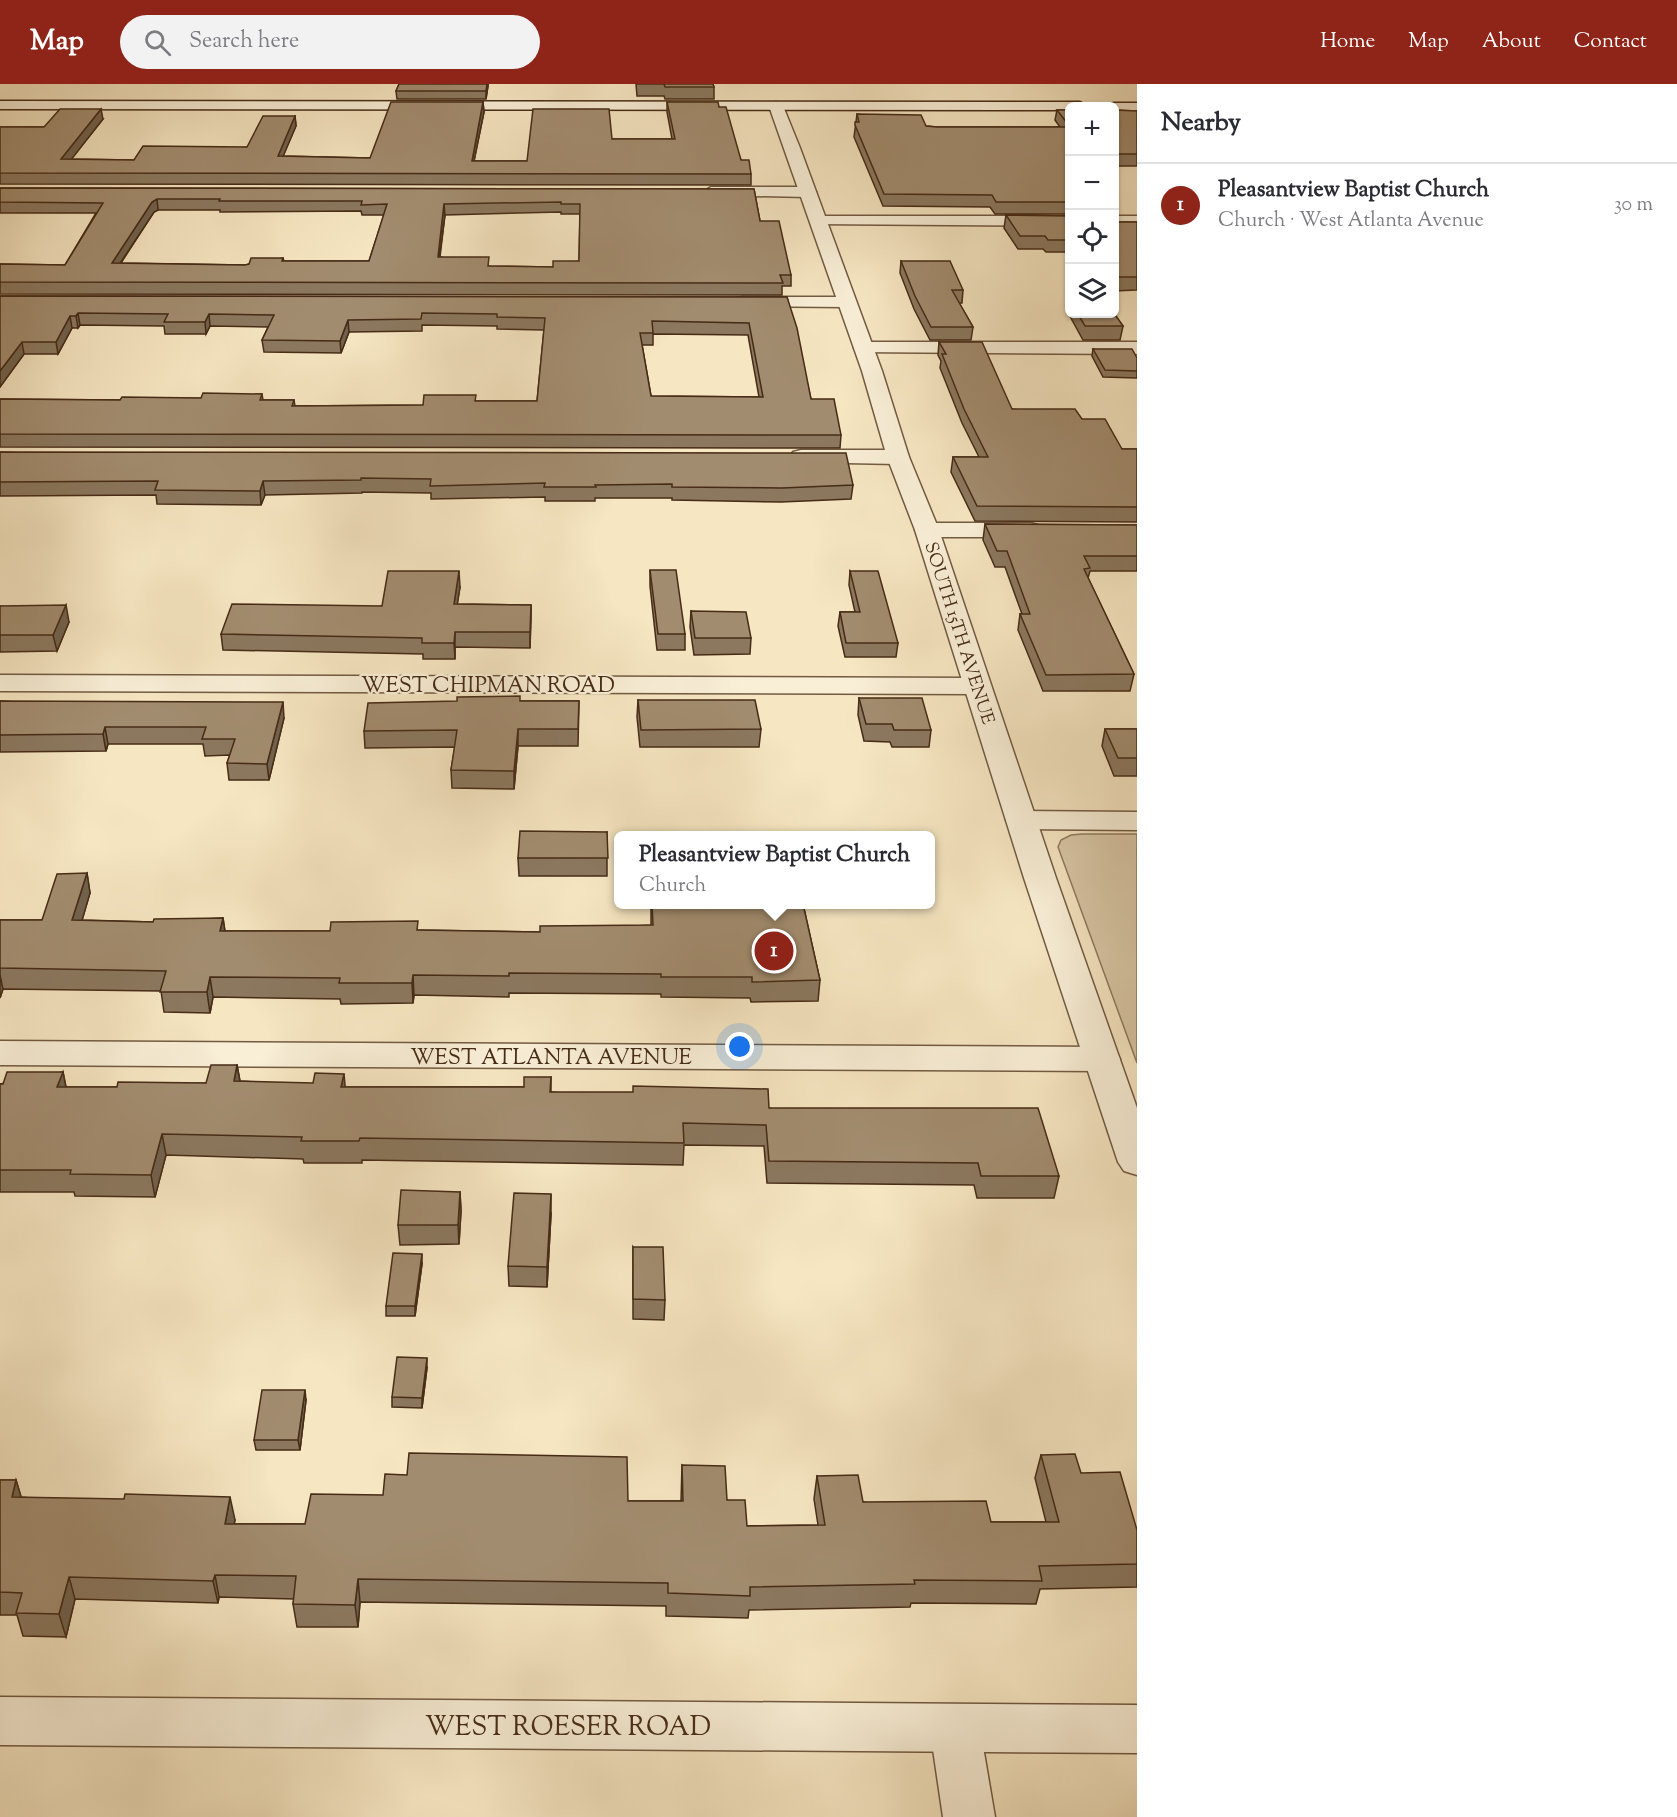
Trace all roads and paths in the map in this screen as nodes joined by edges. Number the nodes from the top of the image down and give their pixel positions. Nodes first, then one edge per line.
1 (0, 105) edge
2 (776, 106) junction
3 (1065, 106) edge
4 (1119, 106) edge
5 (1137, 107) edge
6 (691, 192) edge
7 (808, 192) junction
8 (820, 221) junction
9 (1065, 221) edge
10 (1119, 221) edge
11 (1137, 222) edge
12 (722, 302) edge
13 (846, 302) junction
14 (864, 348) junction
15 (1137, 348) edge
16 (782, 457) edge
17 (898, 457) junction
18 (927, 530) junction
19 (1056, 530) edge
20 (0, 683) edge
21 (976, 686) junction
22 (1021, 820) junction
23 (1137, 821) edge
24 (0, 1053) edge
25 (1102, 1059) junction
26 (1137, 1162) edge
27 (0, 1721) edge
28 (955, 1729) junction
29 (1137, 1729) edge
30 (969, 1817) edge

1 - 2 street
2 - 3 street
2 - 7 street, SOUTH 15TH AVENUE
4 - 5 street
6 - 7 street
7 - 8 street, SOUTH 15TH AVENUE
8 - 9 street
8 - 13 street, SOUTH 15TH AVENUE
10 - 11 street
12 - 13 street
13 - 14 street, SOUTH 15TH AVENUE
14 - 15 street
14 - 17 street, SOUTH 15TH AVENUE
16 - 17 street
17 - 18 street, SOUTH 15TH AVENUE
18 - 19 street
18 - 21 street, SOUTH 15TH AVENUE
20 - 21 street, WEST CHIPMAN ROAD
21 - 22 street, SOUTH 15TH AVENUE
22 - 23 street
22 - 25 street, SOUTH 15TH AVENUE
24 - 25 street, WEST ATLANTA AVENUE
25 - 26 street, SOUTH 15TH AVENUE
27 - 28 street, WEST ROESER ROAD
28 - 29 street, WEST ROESER ROAD
28 - 30 street

